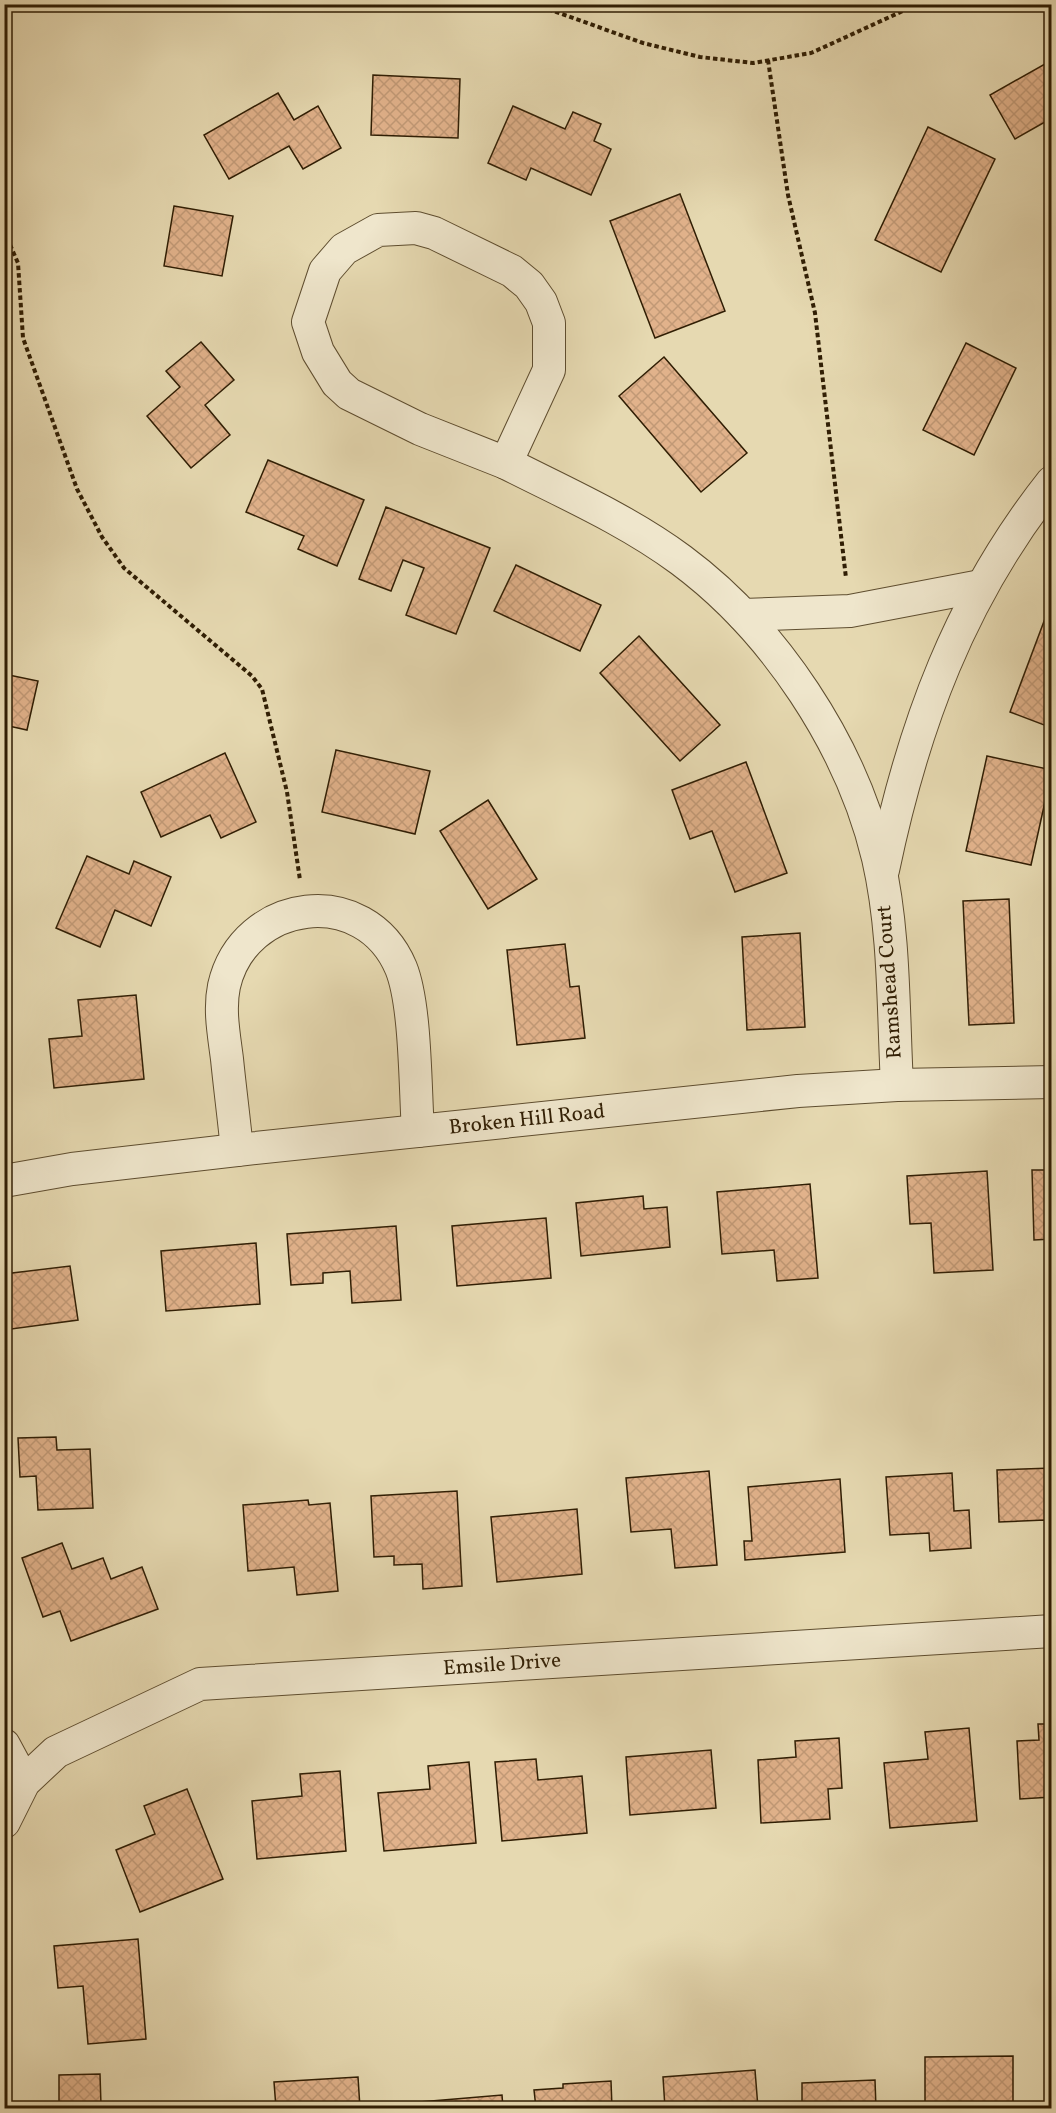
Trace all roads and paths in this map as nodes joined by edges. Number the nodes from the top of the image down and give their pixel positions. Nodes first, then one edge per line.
1 (534, 4) edge
2 (918, 4) edge
3 (768, 60) junction
4 (4, 231) edge
5 (506, 463) junction
6 (1052, 482) edge
7 (981, 586) junction
8 (850, 611) junction
9 (743, 615) junction
10 (882, 879) junction
11 (305, 911) junction
12 (1052, 1082) edge
13 (897, 1085) junction
14 (418, 1131) junction
15 (237, 1150) junction
16 (4, 1181) edge
17 (1052, 1631) edge
18 (4, 1745) edge
19 (24, 1782) junction
20 (4, 1822) edge

1 - 3 path
2 - 3 path
3 - 8 path
4 - 11 path
5 - 5 street
5 - 9 street
6 - 7 street
7 - 8 street
7 - 10 street
8 - 9 street
9 - 10 street
10 - 13 street, Ramshead Court
11 - 14 street
11 - 15 street
12 - 13 street, Broken Hill Road
13 - 14 street, Broken Hill Road
14 - 15 street, Broken Hill Road
15 - 16 street, Broken Hill Road
17 - 19 street, Emsile Drive
18 - 19 street
19 - 20 street, Emsile Drive

